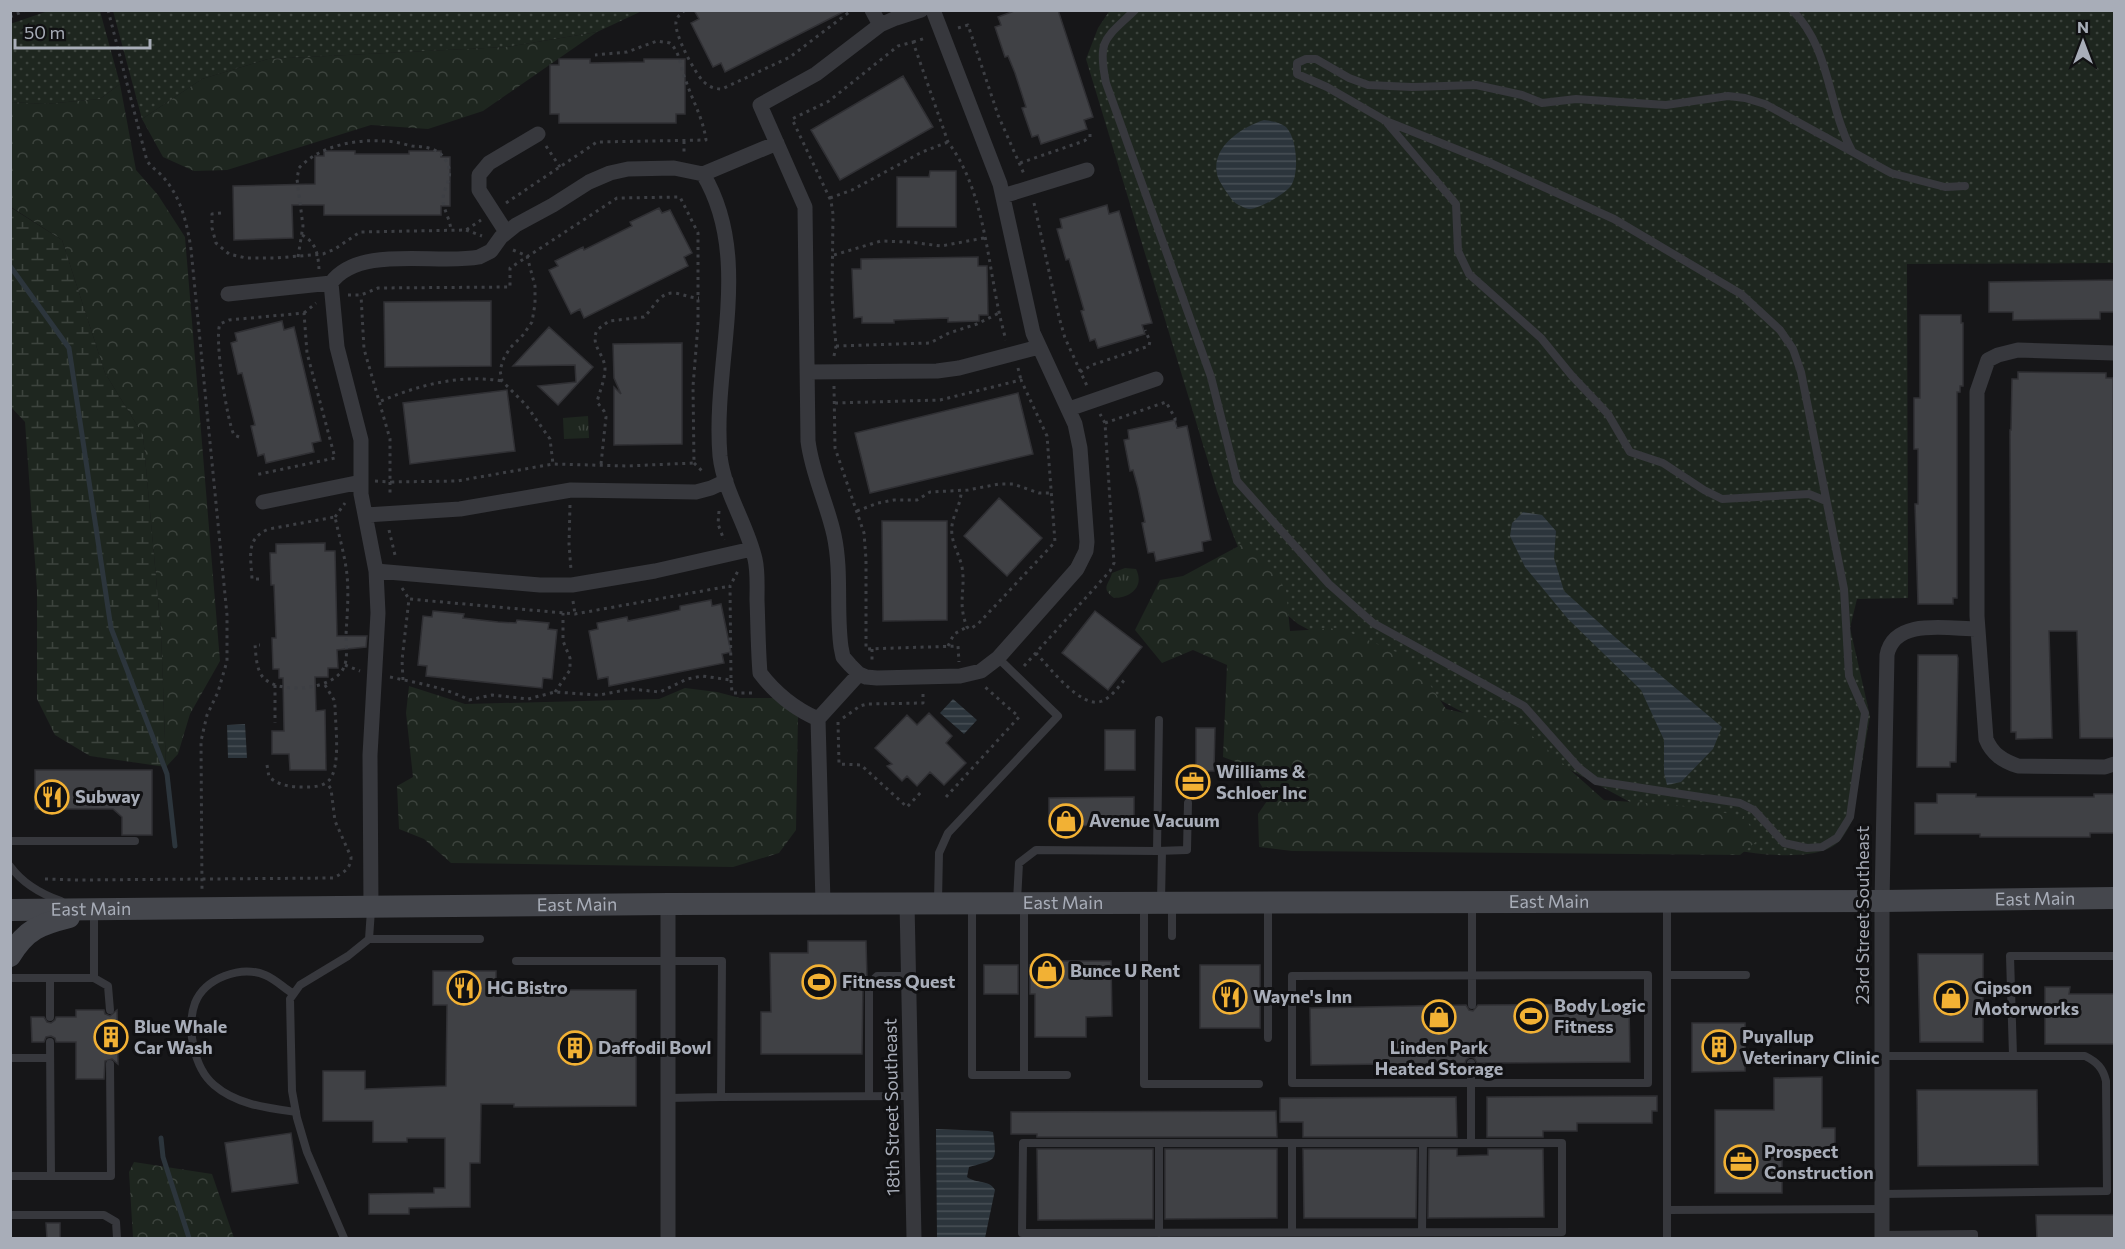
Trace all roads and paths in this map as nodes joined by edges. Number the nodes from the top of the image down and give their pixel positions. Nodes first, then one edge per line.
1 (26, 10) edge
2 (108, 10) edge
3 (685, 10) edge
4 (839, 10) edge
5 (852, 10) edge
6 (872, 10) edge
7 (921, 10) edge
8 (933, 10) edge
9 (1135, 10) edge
10 (1792, 10) edge
11 (10, 16) edge
12 (842, 17) junction
13 (880, 25) junction
14 (1386, 121) junction
15 (1090, 132) dead end
16 (538, 134) dead end
17 (948, 142) junction
18 (777, 143) junction
19 (1853, 152) junction
20 (1020, 163) dead end
21 (1087, 170) dead end
22 (703, 174) junction
23 (1965, 186) dead end
24 (1004, 196) junction
25 (830, 198) junction
26 (451, 230) dead end
27 (466, 230) dead end
28 (302, 235) junction
29 (502, 237) junction
30 (984, 238) junction
31 (834, 255) junction
32 (527, 256) junction
33 (297, 257) dead end
34 (325, 284) junction
35 (228, 294) dead end
36 (699, 298) junction
37 (999, 313) junction
38 (1145, 330) dead end
39 (836, 346) junction
40 (1040, 347) junction
41 (2115, 353) edge
42 (1013, 354) junction
43 (807, 372) junction
44 (834, 372) junction
45 (1080, 372) dead end
46 (1156, 379) dead end
47 (1021, 380) junction
48 (502, 381) junction
49 (381, 401) junction
50 (835, 402) junction
51 (1069, 409) junction
52 (1105, 423) dead end
53 (1175, 427) dead end
54 (239, 437) dead end
55 (568, 463) junction
56 (694, 463) junction
57 (553, 464) junction
58 (602, 464) junction
59 (255, 475) dead end
60 (726, 481) junction
61 (361, 482) junction
62 (390, 482) junction
63 (711, 488) junction
64 (571, 490) junction
65 (961, 490) junction
66 (1050, 493) junction
67 (1826, 501) junction
68 (263, 502) dead end
69 (346, 502) dead end
70 (856, 512) junction
71 (390, 513) junction
72 (366, 515) junction
73 (335, 517) junction
74 (752, 549) junction
75 (732, 554) junction
76 (376, 571) junction
77 (398, 572) junction
78 (260, 579) dead end
79 (572, 585) junction
80 (730, 586) junction
81 (409, 599) junction
82 (563, 614) junction
83 (575, 614) junction
84 (967, 627) junction
85 (1978, 629) junction
86 (261, 645) dead end
87 (948, 646) junction
88 (1036, 653) dead end
89 (998, 658) junction
90 (859, 674) junction
91 (971, 674) junction
92 (1126, 678) dead end
93 (731, 680) junction
94 (768, 682) junction
95 (275, 685) junction
96 (325, 685) junction
97 (923, 688) dead end
98 (555, 692) junction
99 (818, 719) junction
100 (1159, 720) dead end
101 (275, 723) dead end
102 (2115, 764) edge
103 (267, 765) dead end
104 (327, 783) junction
105 (923, 790) dead end
106 (946, 797) dead end
107 (1188, 803) dead end
108 (10, 841) edge
109 (135, 841) dead end
110 (1160, 850) junction
111 (10, 866) edge
112 (41, 879) dead end
113 (202, 879) junction
114 (2115, 898) edge
115 (1667, 901) junction
116 (1882, 901) junction
117 (1159, 902) junction
118 (1268, 902) junction
119 (1472, 902) junction
120 (823, 903) junction
121 (907, 903) junction
122 (938, 903) junction
123 (972, 903) junction
124 (1021, 903) junction
125 (668, 904) junction
126 (371, 908) junction
127 (10, 910) edge
128 (94, 911) junction
129 (1172, 936) dead end
130 (369, 939) junction
131 (480, 939) dead end
132 (10, 956) edge
133 (2115, 956) edge
134 (516, 961) dead end
135 (668, 961) junction
136 (1667, 975) junction
137 (1746, 975) dead end
138 (909, 976) junction
139 (1472, 976) junction
140 (10, 978) edge
141 (50, 978) junction
142 (94, 978) junction
143 (292, 993) junction
144 (1472, 1005) dead end
145 (110, 1010) dead end
146 (50, 1017) dead end
147 (1268, 1038) dead end
148 (50, 1042) dead end
149 (1882, 1056) junction
150 (2013, 1056) junction
151 (10, 1058) edge
152 (50, 1058) junction
153 (1472, 1063) dead end
154 (110, 1064) dead end
155 (1024, 1075) junction
156 (1067, 1075) dead end
157 (1472, 1083) junction
158 (1259, 1084) dead end
159 (869, 1096) junction
160 (911, 1096) junction
161 (721, 1097) junction
162 (668, 1098) junction
163 (296, 1112) junction
164 (1159, 1143) junction
165 (1292, 1143) junction
166 (1423, 1143) junction
167 (1471, 1143) junction
168 (10, 1176) edge
169 (51, 1176) junction
170 (1882, 1194) junction
171 (1882, 1209) junction
172 (1667, 1210) junction
173 (10, 1215) edge
174 (1292, 1232) junction
175 (1422, 1232) junction
176 (1159, 1233) junction
177 (1440, 1235) edge
178 (1882, 1237) edge
179 (117, 1239) edge
180 (344, 1239) edge
181 (668, 1239) edge
182 (914, 1239) edge
183 (1667, 1239) edge
184 (1974, 1239) edge

1 - 11 path
2 - 113 path
3 - 12 path
4 - 12 path
5 - 12 path
6 - 13 street
7 - 13 street
8 - 24 street
9 - 67 lane
10 - 19 lane
13 - 18 street
14 - 19 lane
14 - 67 lane
14 - 67 lane
15 - 20 path
16 - 29 street
17 - 25 path
17 - 25 path
17 - 30 path
18 - 22 street
18 - 43 street
19 - 23 lane
21 - 24 street
22 - 29 street
22 - 60 street
24 - 40 street
25 - 31 path
26 - 28 path
27 - 29 path
28 - 33 path
28 - 34 path
29 - 32 path
29 - 34 street
30 - 31 path
30 - 37 path
31 - 39 path
32 - 36 path
32 - 48 path
32 - 49 path
34 - 35 street
34 - 61 street
36 - 56 path
36 - 58 path
37 - 39 path
37 - 42 path
38 - 45 path
39 - 44 path
40 - 42 street
40 - 51 street
41 - 85 street
42 - 44 street
42 - 47 path
43 - 44 street
43 - 90 street
44 - 50 path
46 - 51 street
47 - 50 path
47 - 66 path
48 - 49 path
48 - 57 path
49 - 62 path
50 - 70 path
51 - 89 street
52 - 53 path
54 - 59 path
55 - 57 path
55 - 58 path
55 - 64 path
56 - 58 path
56 - 63 path
57 - 62 path
60 - 63 street
60 - 74 street
61 - 68 street
61 - 72 street
62 - 71 path
63 - 64 street
63 - 75 path
64 - 71 street
64 - 79 path
65 - 66 path
65 - 70 path
65 - 84 path
66 - 84 path
69 - 73 path
70 - 87 path
71 - 72 street
71 - 77 path
72 - 76 street
73 - 78 path
73 - 96 path
74 - 75 street
74 - 94 street
75 - 79 street
75 - 80 path
76 - 77 street
76 - 126 street
77 - 79 street
77 - 81 path
79 - 83 path
80 - 83 path
80 - 93 path
81 - 82 path
81 - 98 path
82 - 83 path
82 - 98 path
84 - 87 path
85 - 102 street
85 - 116 street, 23rd Street Southeast
86 - 95 path
87 - 91 path
88 - 92 path
89 - 91 street
89 - 122 lane
90 - 91 street
90 - 99 street
91 - 106 path
93 - 94 path
93 - 98 path
94 - 99 street
95 - 96 path
95 - 101 path
96 - 104 path
97 - 105 path
99 - 120 street
100 - 110 lane
103 - 104 path
104 - 113 path
107 - 110 lane
108 - 109 lane
110 - 117 lane
110 - 124 lane
111 - 128 lane
112 - 113 path
114 - 116 main road, East Main
115 - 116 main road, East Main
115 - 119 main road, East Main
115 - 136 lane
116 - 149 street, 23rd Street Southeast
117 - 118 main road, East Main
117 - 124 main road, East Main
117 - 129 lane
117 - 158 lane
118 - 119 main road, East Main
118 - 147 lane
119 - 139 lane
120 - 121 main road, East Main
120 - 125 main road, East Main
121 - 122 main road, East Main
121 - 138 street, 18th Street Southeast
122 - 123 main road, East Main
123 - 124 main road, East Main
123 - 155 lane
124 - 155 lane
125 - 126 main road, East Main
125 - 135 street
126 - 128 main road, East Main
126 - 130 lane
127 - 128 main road, East Main
128 - 132 main road
128 - 142 lane
130 - 131 lane
130 - 143 lane
133 - 150 lane
134 - 135 lane
135 - 161 lane
135 - 162 street
136 - 137 lane
136 - 172 lane
138 - 159 lane
138 - 160 street, 18th Street Southeast
139 - 144 lane
139 - 157 lane
139 - 157 lane
140 - 141 lane
141 - 142 lane
141 - 146 lane
142 - 145 lane
143 - 163 lane
143 - 163 lane
148 - 152 lane
149 - 150 lane
149 - 170 street, 23rd Street Southeast
150 - 170 lane
151 - 152 lane
152 - 169 lane
153 - 157 lane
154 - 169 lane
155 - 156 lane
157 - 167 lane
159 - 160 lane
159 - 161 lane
160 - 182 street, 18th Street Southeast
161 - 162 lane
162 - 181 street
163 - 180 lane
164 - 165 lane
164 - 176 lane
164 - 176 lane
165 - 166 lane
165 - 174 lane
166 - 167 lane
166 - 175 lane
167 - 177 lane
168 - 169 lane
170 - 171 street, 23rd Street Southeast
171 - 172 lane
171 - 178 street, 23rd Street Southeast
172 - 183 lane
173 - 179 lane
174 - 175 lane
174 - 176 lane
175 - 177 lane
178 - 184 lane

